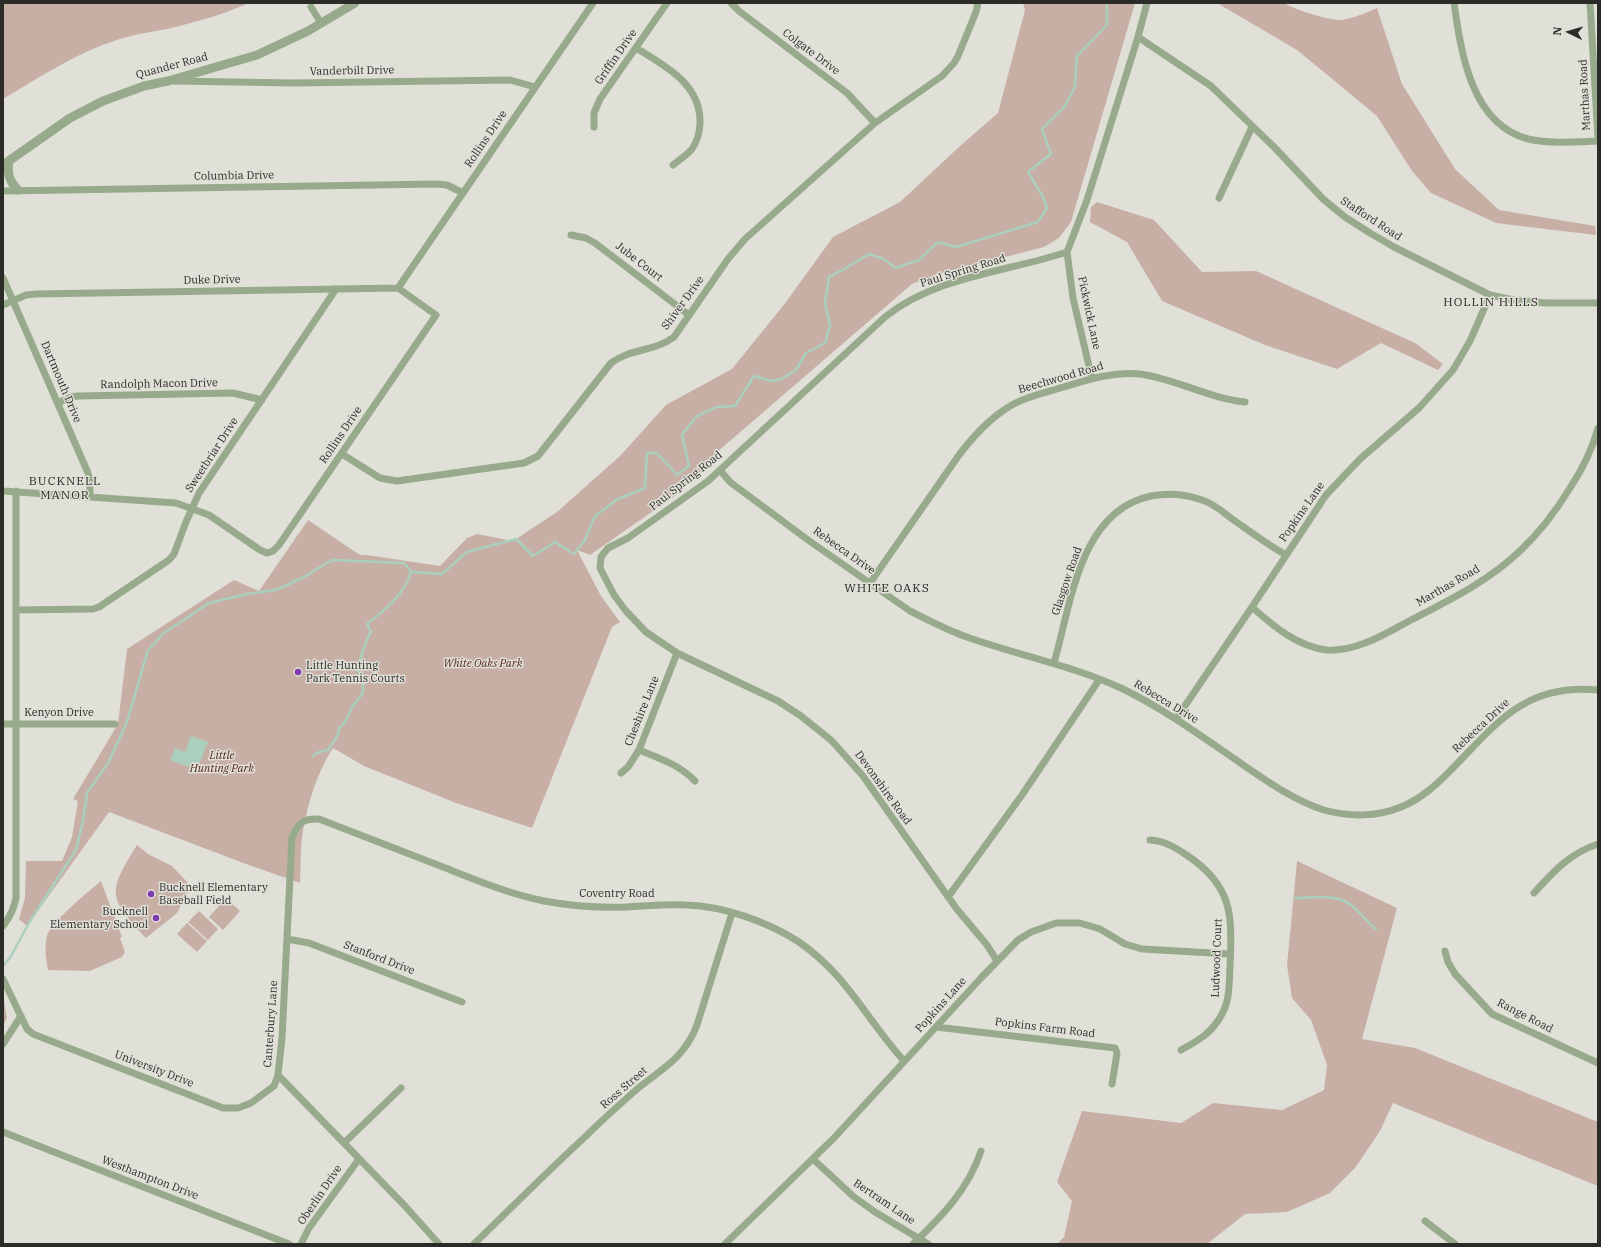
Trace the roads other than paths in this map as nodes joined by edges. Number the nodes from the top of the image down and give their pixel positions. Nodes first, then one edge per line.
1 (355, 3) edge
2 (593, 3) edge
3 (667, 3) edge
4 (731, 3) edge
5 (978, 3) edge
6 (1147, 3) edge
7 (1454, 3) edge
8 (1590, 3) edge
9 (311, 7) dead end
10 (321, 24) junction
11 (1138, 37) junction
12 (636, 48) junction
13 (168, 81) junction
14 (535, 87) junction
15 (875, 123) junction
16 (594, 127) dead end
17 (1252, 127) junction
18 (1598, 138) edge
19 (1598, 141) edge
20 (6, 163) edge
21 (673, 165) dead end
22 (18, 190) junction
23 (3, 191) edge
24 (463, 193) junction
25 (1219, 198) dead end
26 (571, 235) dead end
27 (1067, 252) junction
28 (3, 278) edge
29 (398, 288) junction
30 (336, 289) junction
31 (1490, 295) junction
32 (13, 300) junction
33 (1598, 303) edge
34 (3, 305) edge
35 (689, 315) junction
36 (1092, 378) junction
37 (262, 400) junction
38 (1245, 402) dead end
39 (58, 403) junction
40 (1598, 428) edge
41 (1596, 445) edge
42 (342, 454) junction
43 (720, 470) junction
44 (3, 491) edge
45 (16, 492) junction
46 (90, 496) junction
47 (192, 509) junction
48 (1286, 555) junction
49 (601, 557) joint
50 (870, 583) junction
51 (1252, 607) junction
52 (16, 610) junction
53 (677, 653) junction
54 (1054, 663) junction
55 (1099, 680) junction
56 (1598, 690) edge
57 (1176, 719) junction
58 (3, 724) edge
59 (16, 724) junction
60 (115, 724) dead end
61 (639, 750) junction
62 (621, 773) dead end
63 (695, 782) dead end
64 (292, 837) joint
65 (1150, 840) dead end
66 (1598, 844) edge
67 (1534, 893) dead end
68 (948, 897) junction
69 (732, 913) junction
70 (3, 926) edge
71 (287, 939) junction
72 (1445, 951) dead end
73 (1230, 954) junction
74 (997, 961) junction
75 (3, 979) edge
76 (462, 1002) dead end
77 (21, 1016) junction
78 (936, 1026) junction
79 (3, 1044) edge
80 (1181, 1050) dead end
81 (904, 1061) junction
82 (1598, 1063) edge
83 (278, 1075) junction
84 (1112, 1084) dead end
85 (401, 1088) dead end
86 (3, 1132) edge
87 (344, 1143) junction
88 (981, 1150) dead end
89 (359, 1159) junction
90 (813, 1159) junction
91 (1425, 1221) dead end
92 (919, 1238) junction
93 (289, 1244) edge
94 (301, 1244) edge
95 (439, 1244) edge
96 (474, 1244) edge
97 (725, 1244) edge
98 (913, 1244) edge
99 (928, 1244) edge
100 (1455, 1244) edge

1 - 10 street, Quander Road
2 - 14 street, Rollins Drive
3 - 12 street, Griffin Drive
4 - 15 street, Colgate Drive
5 - 15 street, Shiver Drive
6 - 11 street
7 - 19 street, Marthas Road
8 - 18 street, Marthas Road
9 - 10 street
10 - 13 street, Quander Road
11 - 17 street, Stafford Road
11 - 27 street
12 - 16 street, Griffin Drive
12 - 21 street
13 - 14 street, Vanderbilt Drive
13 - 20 street, Quander Road
14 - 24 street, Rollins Drive
15 - 35 street, Shiver Drive
17 - 25 street
17 - 31 street, Stafford Road
20 - 22 street
22 - 23 street, Columbia Drive
22 - 24 street, Columbia Drive
24 - 29 street, Rollins Drive
26 - 35 street, Jube Court
27 - 36 street, Pickwick Lane
27 - 43 street, Paul Spring Road
28 - 32 street, Dartmouth Drive
29 - 30 street, Duke Drive
29 - 42 street, Rollins Drive
30 - 32 street, Duke Drive
30 - 37 street, Sweetbriar Drive
31 - 33 street, Stafford Road
31 - 48 street, Popkins Lane
32 - 34 street, Duke Drive
32 - 39 street, Dartmouth Drive
35 - 42 street, Shiver Drive
36 - 38 street, Beechwood Road
36 - 50 street, Beechwood Road
37 - 39 street, Randolph Macon Drive
37 - 47 street, Sweetbriar Drive
39 - 46 street, Dartmouth Drive
40 - 41 street, Marthas Road
41 - 51 street, Marthas Road
42 - 47 street, Rollins Drive
43 - 49 street, Paul Spring Road
43 - 50 street, Rebecca Drive
44 - 45 street, Rollins Drive
45 - 46 street, Rollins Drive
45 - 52 street
46 - 47 street, Rollins Drive
47 - 52 street, Sweetbriar Drive
48 - 51 street, Popkins Lane
48 - 54 street, Glasgow Road
49 - 53 street, Devonshire Road
50 - 54 street, Rebecca Drive
51 - 57 street, Popkins Lane
52 - 59 street
53 - 61 street, Cheshire Lane
53 - 68 street, Devonshire Road
54 - 55 street, Rebecca Drive
55 - 57 street, Rebecca Drive
55 - 68 street
56 - 57 street, Rebecca Drive
58 - 59 street, Kenyon Drive
59 - 60 street, Kenyon Drive
59 - 70 street
61 - 62 street, Cheshire Lane
61 - 63 street
64 - 69 street, Coventry Road
64 - 71 street, Canterbury Lane
65 - 73 street, Ludwood Court
66 - 67 street
68 - 74 street, Devonshire Road
69 - 81 street, Coventry Road
69 - 96 street, Ross Street
71 - 76 street, Stanford Drive
71 - 83 street, Canterbury Lane
72 - 82 street, Range Road
73 - 74 street, Popkins Lane
73 - 80 street, Ludwood Court
74 - 78 street, Popkins Lane
75 - 77 street, University Drive
77 - 79 street
77 - 83 street, University Drive
78 - 81 street, Popkins Lane
78 - 84 street, Popkins Farm Road
81 - 90 street, Popkins Lane
83 - 87 street, Canterbury Lane
85 - 87 street
86 - 93 street, Westhampton Drive
87 - 89 street, Canterbury Lane
88 - 92 street
89 - 94 street, Oberlin Drive
89 - 95 street, Canterbury Lane
90 - 92 street, Bertram Lane
90 - 97 street, Popkins Lane
91 - 100 street
92 - 98 street
92 - 99 street, Bertram Lane

